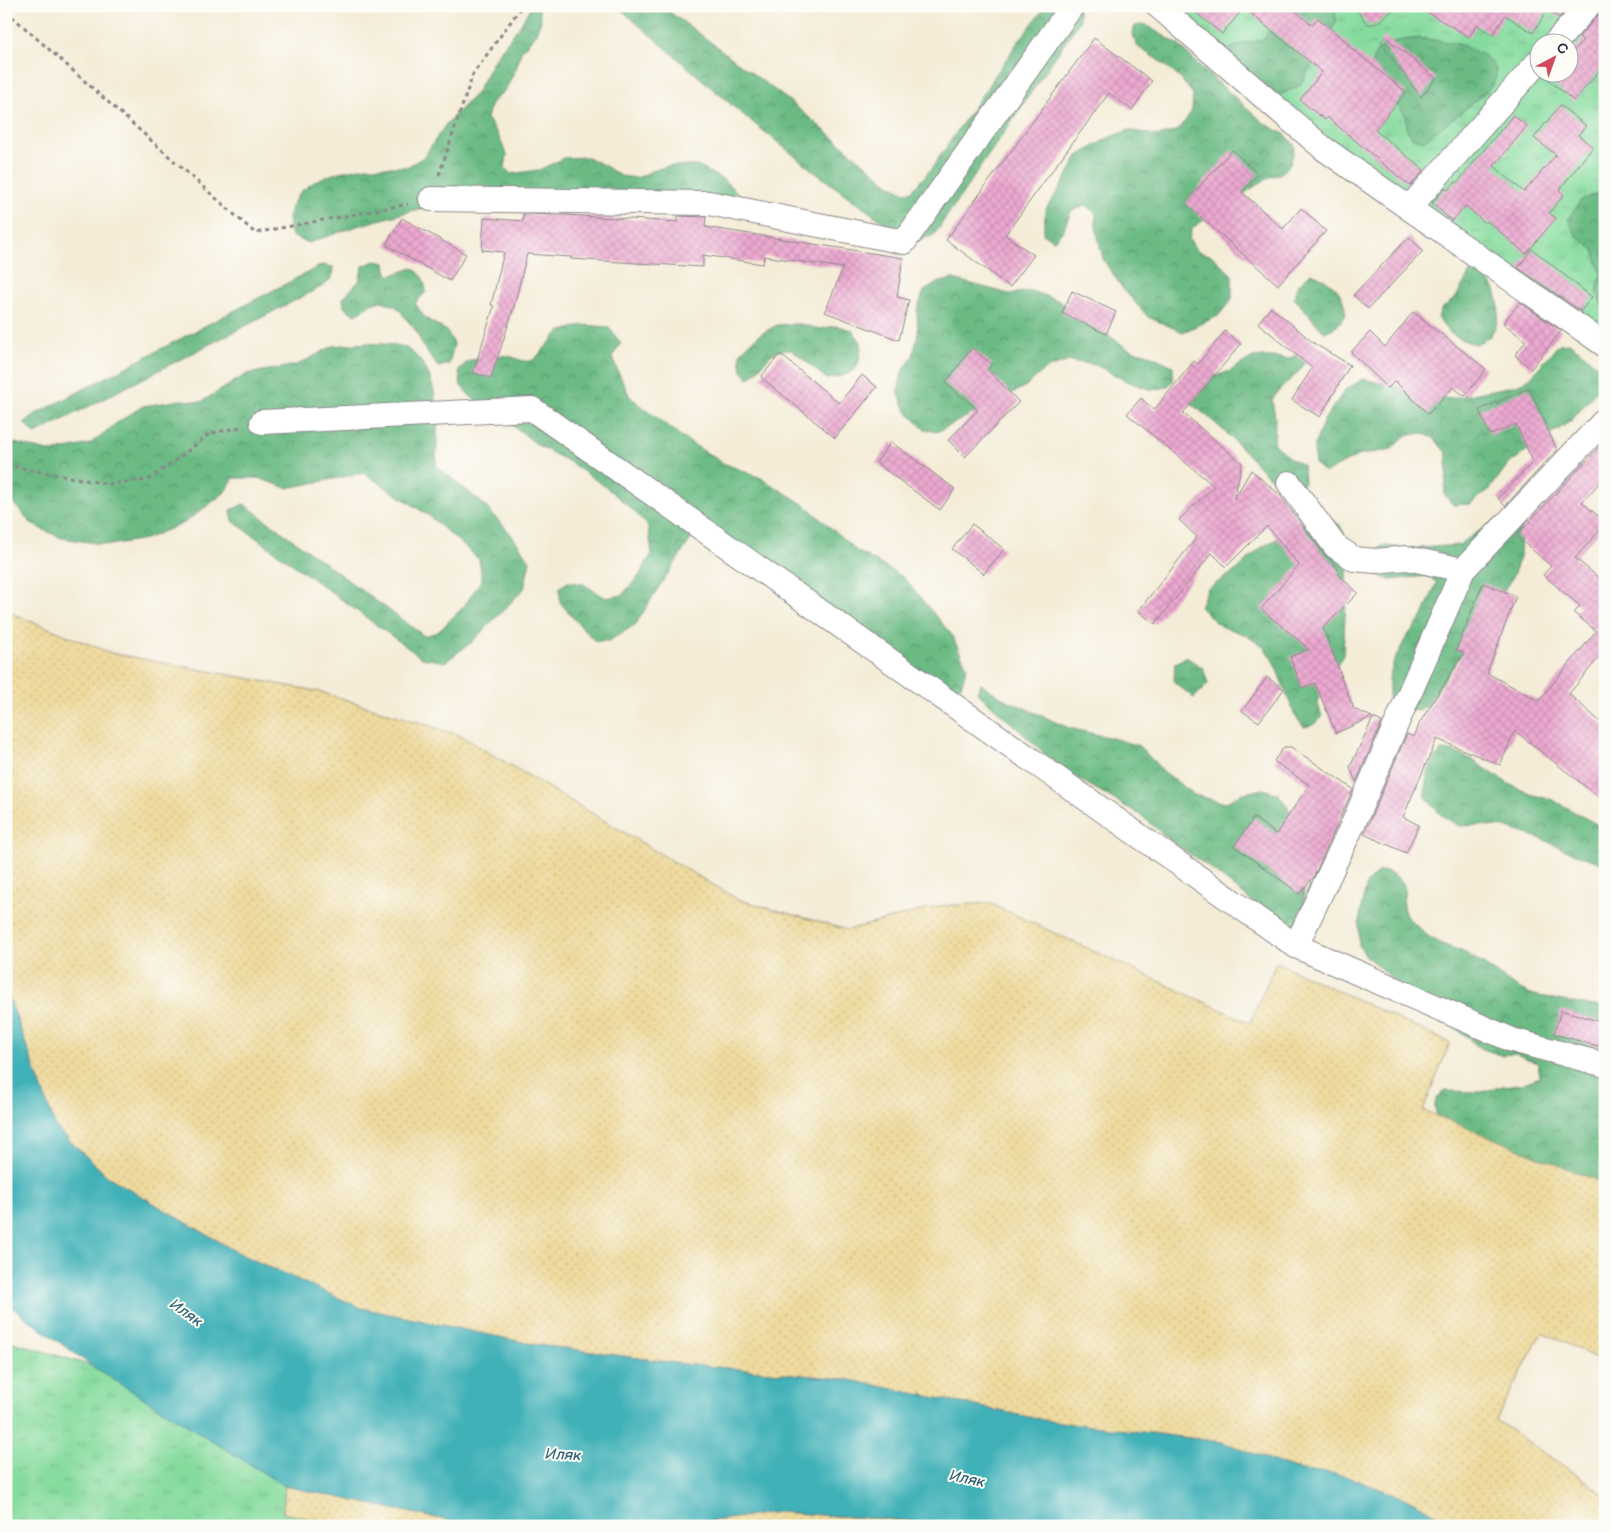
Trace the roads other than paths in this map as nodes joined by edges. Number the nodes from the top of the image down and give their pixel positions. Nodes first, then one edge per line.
1 (1072, 6) edge
2 (1158, 6) edge
3 (1588, 6) edge
4 (1565, 32) edge
5 (1528, 73) edge
6 (431, 199) road end
7 (1409, 208) junction
8 (1605, 345) edge
9 (1605, 420) edge
10 (262, 422) road end
11 (1289, 483) dead end
12 (1464, 570) junction
13 (1296, 946) junction
14 (1605, 1064) edge

1 - 6 street
2 - 7 street
3 - 4 street
5 - 7 street
7 - 8 street
9 - 12 street
10 - 13 street
11 - 12 street
12 - 13 street
13 - 14 street

